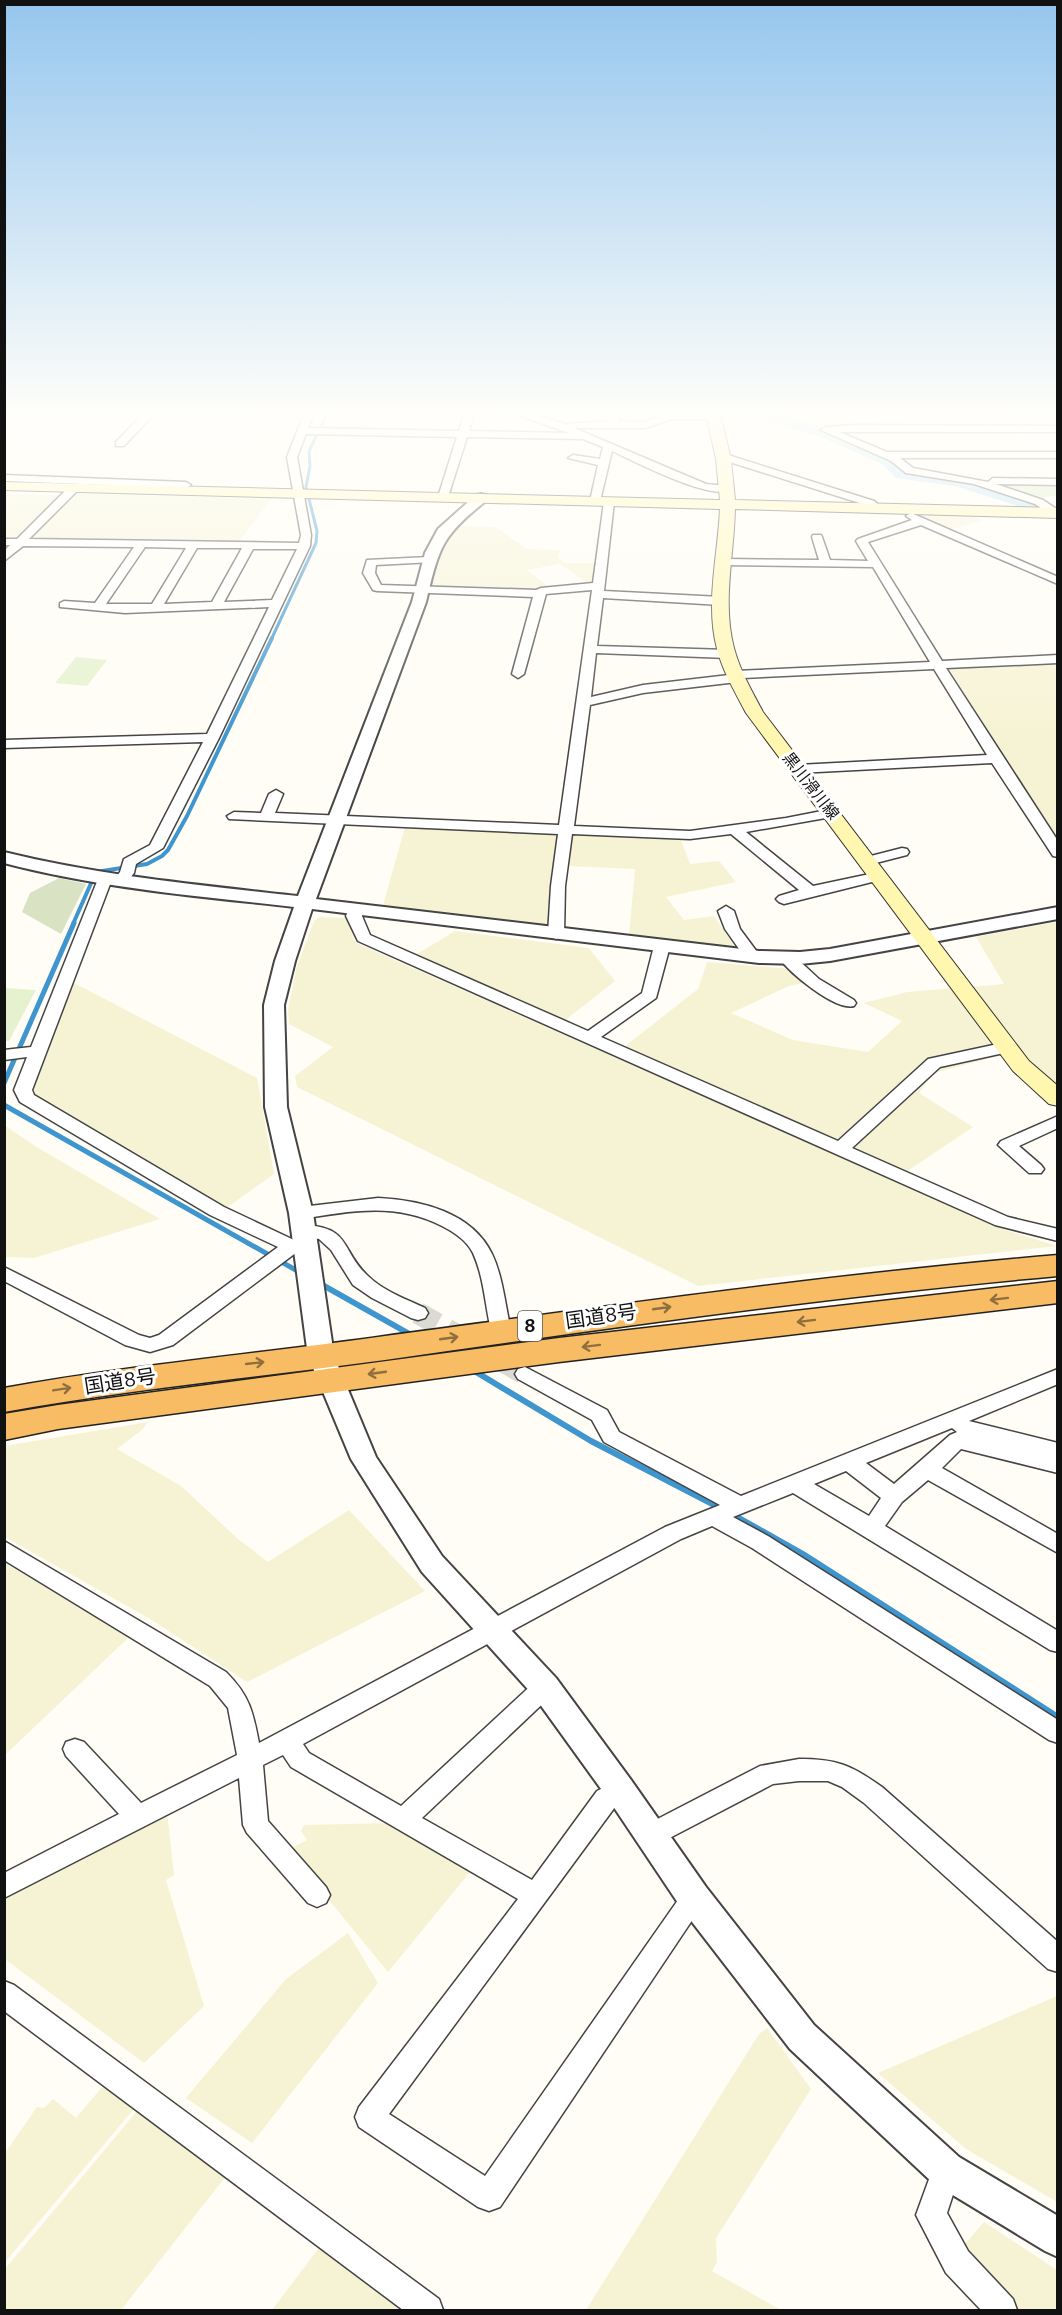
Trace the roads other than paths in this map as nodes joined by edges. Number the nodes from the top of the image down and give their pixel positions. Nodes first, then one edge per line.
1 (40, 522) edge
2 (304, 522) edge
3 (450, 522) edge
4 (601, 522) edge
5 (726, 522) edge
6 (918, 522) edge
7 (923, 522) edge
8 (817, 537) dead end
9 (4, 542) edge
10 (20, 542) junction
11 (142, 543) junction
12 (194, 544) junction
13 (249, 545) junction
14 (303, 546) junction
15 (4, 558) edge
16 (429, 560) junction
17 (724, 562) junction
18 (826, 564) junction
19 (876, 564) junction
20 (1058, 581) edge
21 (422, 590) junction
22 (597, 590) junction
23 (539, 594) junction
24 (721, 601) junction
25 (276, 603) junction
26 (64, 605) dead end
27 (216, 606) junction
28 (98, 607) junction
29 (156, 608) junction
30 (590, 649) junction
31 (728, 654) junction
32 (1058, 659) edge
33 (939, 665) junction
34 (518, 674) dead end
35 (736, 676) junction
36 (585, 702) junction
37 (212, 738) junction
38 (4, 744) edge
39 (996, 759) junction
40 (798, 769) junction
41 (276, 794) dead end
42 (832, 813) junction
43 (234, 816) dead end
44 (266, 817) junction
45 (338, 820) junction
46 (735, 830) junction
47 (566, 831) junction
48 (902, 852) dead end
49 (1058, 853) edge
50 (4, 857) edge
51 (874, 869) junction
52 (113, 880) junction
53 (810, 891) junction
54 (784, 899) dead end
55 (305, 903) junction
56 (355, 909) junction
57 (726, 911) dead end
58 (1058, 913) edge
59 (556, 934) junction
60 (924, 938) junction
61 (662, 946) junction
62 (752, 956) junction
63 (787, 958) junction
64 (848, 1003) dead end
65 (589, 1038) junction
66 (1006, 1047) junction
67 (38, 1052) junction
68 (4, 1054) edge
69 (1058, 1099) edge
70 (1058, 1121) edge
71 (841, 1148) junction
72 (1035, 1169) dead end
73 (300, 1234) junction
74 (1058, 1235) edge
75 (1058, 1265) edge
76 (4, 1273) edge
77 (1058, 1292) edge
78 (418, 1313) tunnel mouth
79 (501, 1330) junction
80 (326, 1368) junction
81 (525, 1374) tunnel mouth
82 (1058, 1376) edge
83 (4, 1400) edge
84 (961, 1426) dead end
85 (4, 1427) edge
86 (1058, 1451) edge
87 (848, 1461) junction
88 (1058, 1465) edge
89 (927, 1469) junction
90 (794, 1483) junction
91 (894, 1496) junction
92 (739, 1505) junction
93 (712, 1516) junction
94 (872, 1529) junction
95 (1058, 1545) edge
96 (4, 1549) edge
97 (492, 1631) junction
98 (1058, 1643) edge
99 (546, 1687) junction
100 (1058, 1733) edge
101 (287, 1742) junction
102 (75, 1749) dead end
103 (250, 1759) junction
104 (620, 1790) junction
105 (139, 1818) junction
106 (403, 1820) junction
107 (651, 1835) junction
108 (4, 1886) edge
109 (317, 1895) dead end
110 (536, 1896) junction
111 (694, 1898) junction
112 (1058, 1960) edge
113 (4, 1994) edge
114 (946, 2170) junction
115 (1058, 2238) edge
116 (428, 2310) edge
117 (1002, 2310) edge

1 - 10 street
2 - 14 street
3 - 16 street
4 - 22 street
5 - 17 main road, 黒川滑川線
6 - 19 street
7 - 20 street
8 - 18 street
9 - 10 street
10 - 11 street
10 - 15 street
11 - 12 street
11 - 28 street
12 - 13 street
12 - 29 street
13 - 14 street
13 - 27 street
14 - 25 street
16 - 21 street
16 - 21 street
17 - 18 street
17 - 24 main road, 黒川滑川線
18 - 19 street
19 - 33 street
21 - 23 street
21 - 45 street
22 - 23 street
22 - 24 street
22 - 30 street
23 - 34 street
24 - 31 main road, 黒川滑川線
25 - 27 street
25 - 37 street
26 - 28 street
27 - 29 street
28 - 29 street
30 - 31 street
30 - 36 street
31 - 35 main road, 黒川滑川線
32 - 33 street
33 - 35 street
33 - 39 street
35 - 36 street
35 - 40 main road, 黒川滑川線
36 - 47 street
37 - 38 street
37 - 52 street
39 - 40 street
39 - 49 street
40 - 42 main road, 黒川滑川線
41 - 44 street
42 - 46 street
42 - 51 main road, 黒川滑川線
43 - 44 street
44 - 45 street
45 - 47 street
45 - 55 street
46 - 47 street
46 - 53 street
47 - 59 street
48 - 51 street
50 - 52 street
51 - 53 street
51 - 60 main road, 黒川滑川線
52 - 55 street
52 - 67 street
53 - 54 street
55 - 56 street
55 - 73 street
56 - 59 street
56 - 65 street
57 - 62 street
58 - 60 street
59 - 61 street
60 - 63 street
60 - 66 main road, 黒川滑川線
61 - 62 street
61 - 65 street
62 - 63 street
63 - 64 street
65 - 71 street
66 - 69 main road, 黒川滑川線
66 - 71 street
67 - 68 street
67 - 73 street
70 - 72 street
71 - 74 street
73 - 76 street
73 - 78 street
73 - 79 street
73 - 80 street
79 -> 75 highway, 国道8号 / 8
77 -> 80 highway, 国道8号 / 8
80 -> 79 highway, 国道8号 / 8
83 -> 80 highway, 国道8号 / 8
80 - 85 highway, 国道8号 / 8
80 - 97 street
81 - 92 street
82 - 87 street
84 - 86 street
87 - 90 street
87 - 91 street
88 - 89 street
89 - 91 street
89 - 95 street
90 - 92 street
90 - 94 street
91 - 94 street
92 - 93 street
93 - 97 street
93 - 100 street
94 - 98 street
96 - 103 street
97 - 99 street
97 - 101 street
99 - 104 street
99 - 106 street
101 - 103 street
101 - 106 street
102 - 105 street
103 - 105 street
103 - 109 street
104 - 107 street
104 - 110 street
105 - 108 street
106 - 110 street
107 - 111 street
107 - 112 street
110 - 111 street
111 - 114 street
113 - 116 street
114 - 115 street
114 - 117 street

